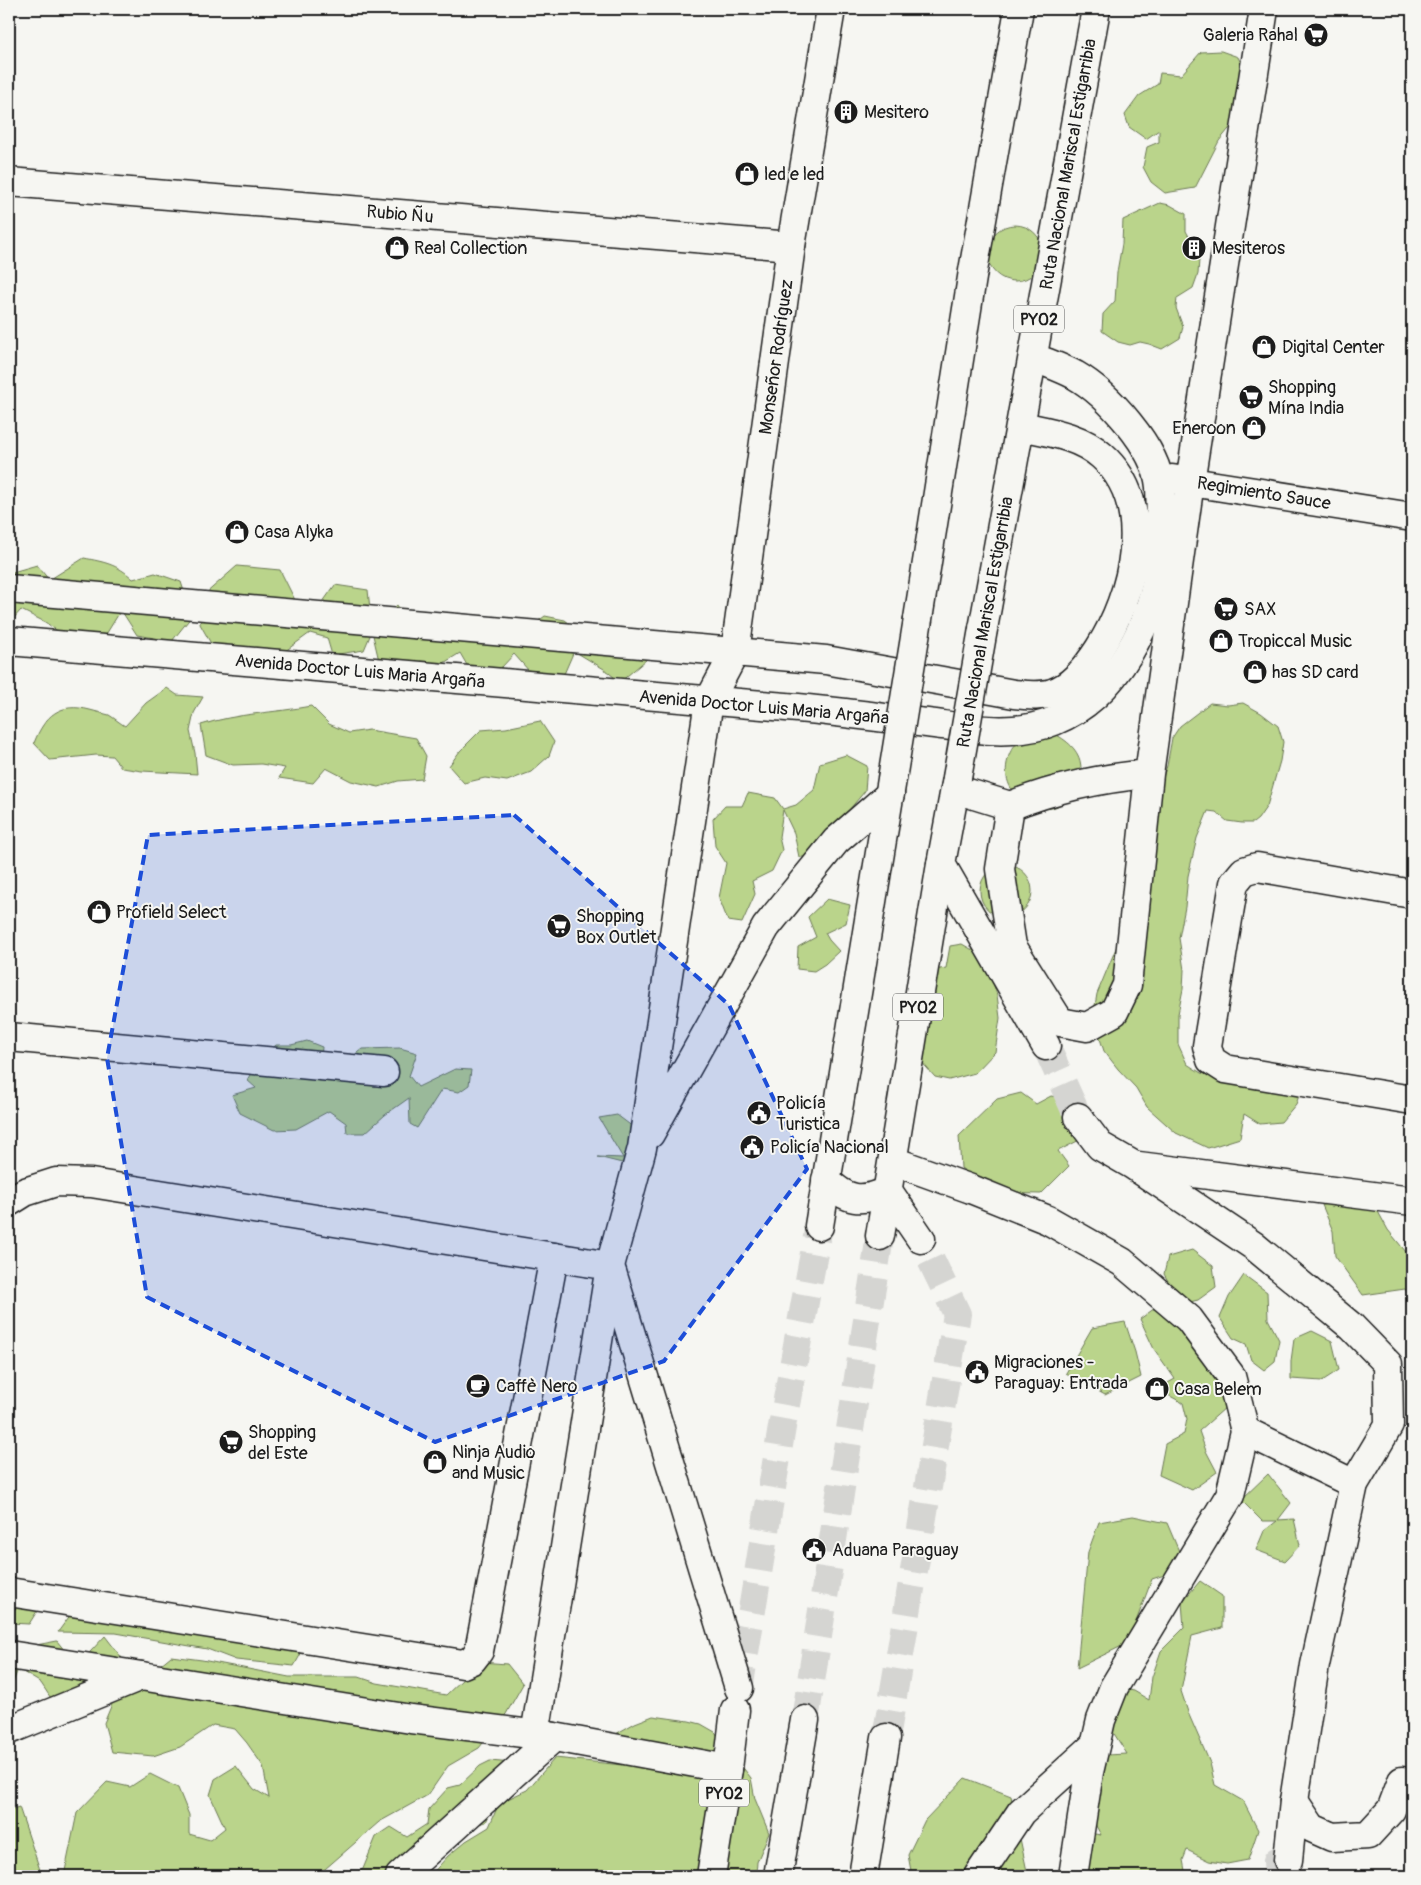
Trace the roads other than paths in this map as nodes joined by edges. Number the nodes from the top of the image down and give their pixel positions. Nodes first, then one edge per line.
1 (831, 9) edge
2 (1020, 9) edge
3 (1096, 9) edge
4 (1264, 9) edge
5 (9, 182) edge
6 (791, 246) junction
7 (1033, 357) junction
8 (1021, 426) junction
9 (1116, 470) junction
10 (1159, 477) junction
11 (1190, 482) junction
12 (1412, 516) edge
13 (9, 589) edge
14 (9, 641) edge
15 (735, 652) junction
16 (709, 701) junction
17 (1150, 774) junction
18 (956, 783) junction
19 (891, 786) junction
20 (1010, 806) junction
21 (941, 864) junction
22 (1412, 894) edge
23 (9, 1037) edge
24 (1046, 1046) tunnel mouth
25 (384, 1072) dead end
26 (1412, 1100) edge
27 (1078, 1117) tunnel mouth
28 (642, 1148) junction
29 (892, 1162) junction
30 (1134, 1165) junction
31 (826, 1180) junction
32 (888, 1191) junction
33 (1412, 1201) edge
34 (9, 1202) edge
35 (818, 1226) tunnel mouth
36 (880, 1236) tunnel mouth
37 (922, 1239) tunnel mouth
38 (554, 1257) junction
39 (610, 1266) junction
40 (1401, 1428) edge
41 (1245, 1430) junction
42 (1354, 1484) junction
43 (9, 1592) edge
44 (9, 1655) edge
45 (141, 1676) junction
46 (805, 1720) tunnel mouth
47 (9, 1730) edge
48 (545, 1736) junction
49 (886, 1738) tunnel mouth
50 (1095, 1745) junction
51 (728, 1769) junction
52 (1402, 1781) dead end
53 (1294, 1801) junction
54 (1288, 1860) tunnel mouth
55 (400, 1876) edge
56 (711, 1876) edge
57 (778, 1876) edge
58 (863, 1876) edge
59 (978, 1876) edge
60 (1073, 1876) edge

1 - 6 main road, Monseñor Rodríguez
2 - 19 main road, bridge
3 - 7 main road, Ruta Nacional Mariscal Estigarribia / PY02
4 - 11 main road
5 - 6 main road, Rubio Ñu
6 - 15 main road, Monseñor Rodríguez
7 - 8 main road, Ruta Nacional Mariscal Estigarribia / PY02
7 - 10 main road, Avenida Doctor Luis Maria Argaña
8 - 9 main road
8 - 18 main road, Ruta Nacional Mariscal Estigarribia / PY02, bridge
9 - 10 main road, Regimiento Sauce
9 - 15 main road
10 - 11 main road, Regimiento Sauce
10 - 16 main road, Avenida Doctor Luis Maria Argaña
11 - 12 main road, Regimiento Sauce
11 - 17 main road
13 - 15 main road
14 - 16 main road, Avenida Doctor Luis Maria Argaña
15 - 16 main road, Monseñor Rodríguez
16 - 28 main road, Monseñor Rodríguez
17 - 20 main road
17 - 20 main road
18 - 20 main road
18 - 21 main road, Ruta Nacional Mariscal Estigarribia / PY02
19 - 28 main road
19 - 31 main road
21 - 24 main road
21 - 29 main road, Ruta Nacional Mariscal Estigarribia / PY02
22 - 26 main road
23 - 25 main road
27 - 30 main road
28 - 39 main road
29 - 32 main road, Ruta Nacional Mariscal Estigarribia / PY02
29 - 41 main road
30 - 33 main road
30 - 40 main road
31 - 32 main road
31 - 35 main road
32 - 36 main road, Ruta Nacional Mariscal Estigarribia / PY02
32 - 37 main road
34 - 38 main road
38 - 39 main road
38 - 43 main road
39 - 48 main road
39 - 51 main road, PY02
40 - 42 main road
41 - 42 main road
41 - 50 main road
42 - 53 main road
44 - 45 main road
45 - 47 main road
45 - 48 main road
46 - 57 main road
48 - 51 main road
48 - 55 main road
49 - 58 main road
50 - 59 main road
50 - 60 main road
51 - 56 main road, PY02
52 - 53 main road
53 - 54 main road

